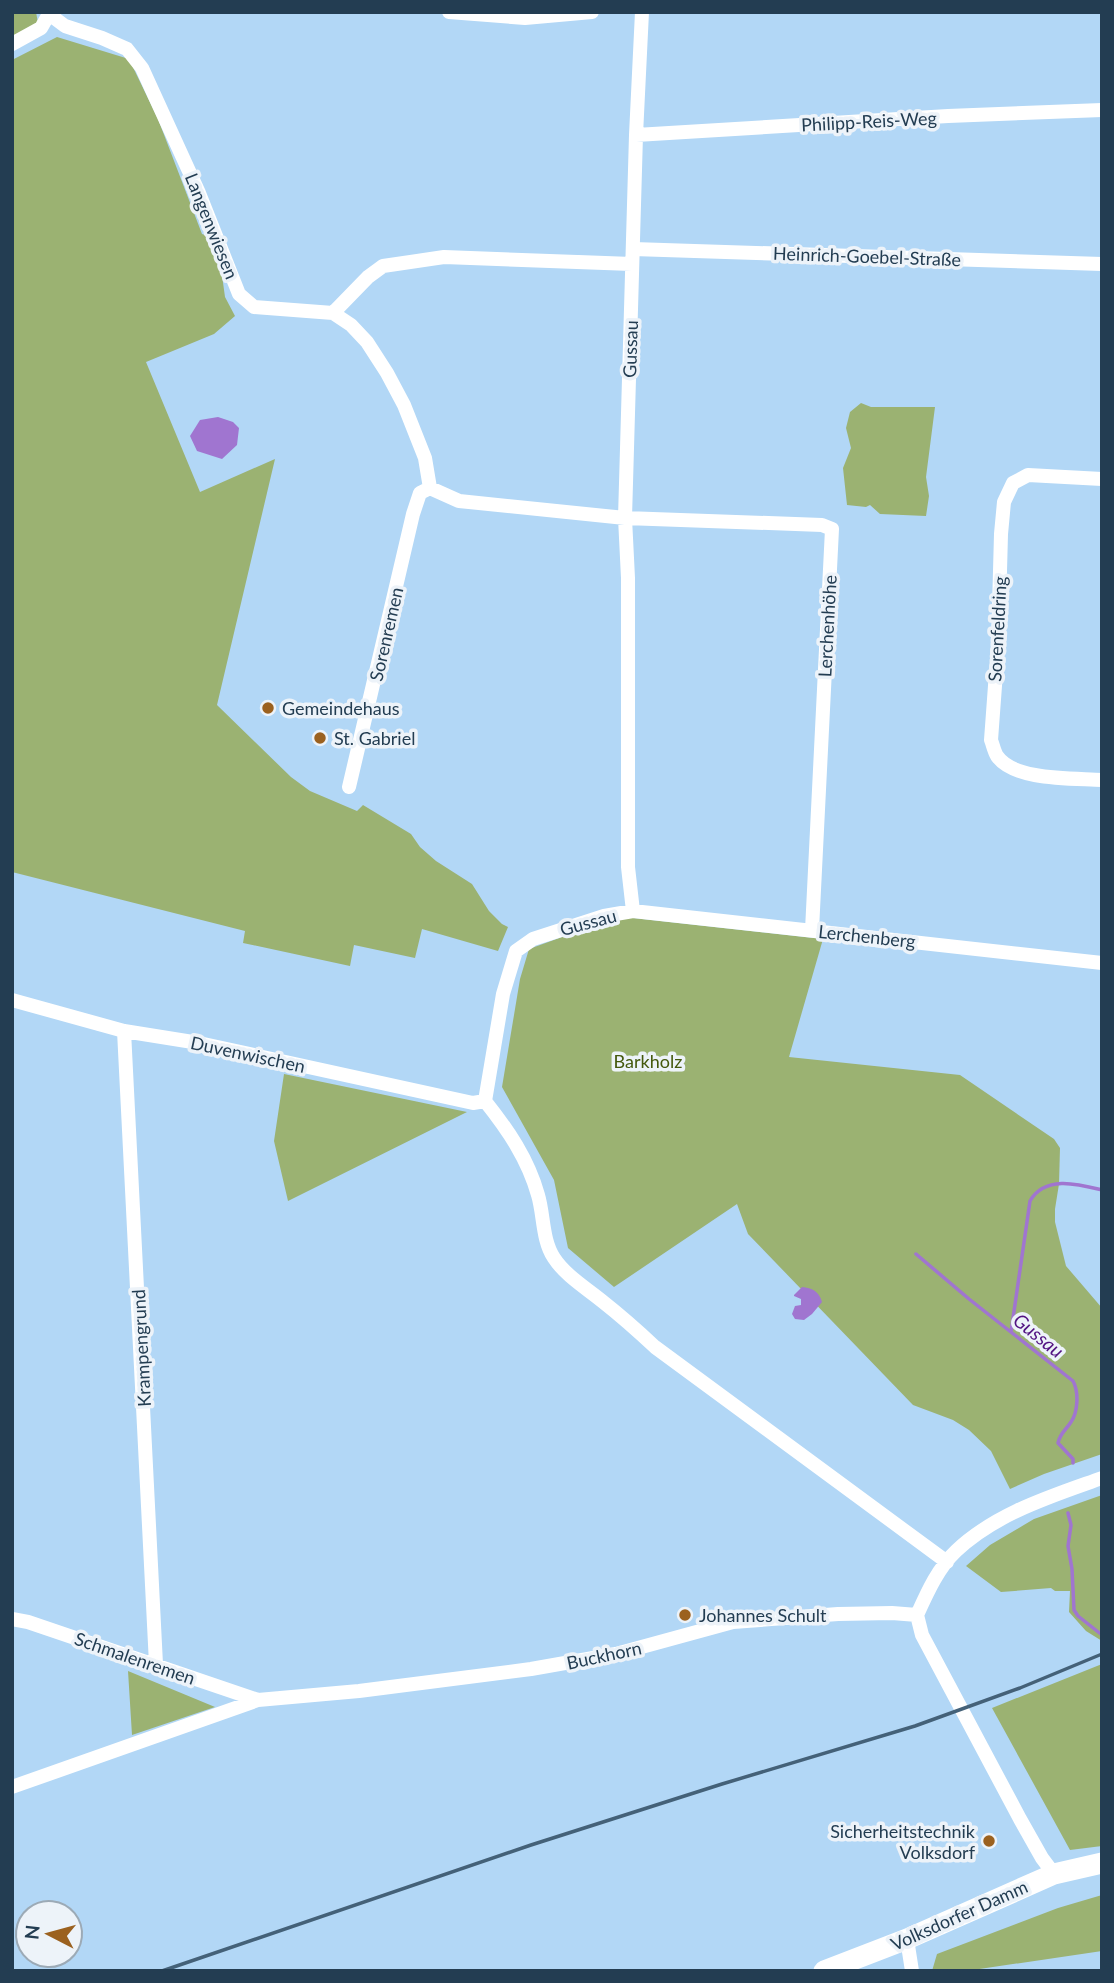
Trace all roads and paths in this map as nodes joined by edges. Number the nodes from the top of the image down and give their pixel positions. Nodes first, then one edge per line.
1 (449, 12) edge
2 (592, 12) edge
3 (642, 12) edge
4 (49, 13) edge
5 (12, 44) edge
6 (1102, 110) edge
7 (636, 135) junction
8 (633, 257) junction
9 (1102, 264) edge
10 (333, 313) junction
11 (1102, 479) edge
12 (430, 488) junction
13 (625, 518) junction
14 (1102, 780) edge
15 (349, 787) dead end
16 (633, 911) junction
17 (812, 930) junction
18 (1102, 963) edge
19 (12, 1000) edge
20 (124, 1031) junction
21 (485, 1101) junction
22 (1102, 1478) edge
23 (947, 1562) junction
24 (916, 1615) junction
25 (12, 1619) edge
26 (156, 1664) junction
27 (258, 1700) junction
28 (12, 1787) edge
29 (1102, 1864) edge
30 (1054, 1874) junction
31 (907, 1939) junction
32 (824, 1971) edge
33 (912, 1971) edge

1 - 2 street
3 - 7 street, Gussau
4 - 5 street
4 - 10 street, Langenwiesen
6 - 7 street, Philipp-Reis-Weg
7 - 8 street, Gussau
8 - 9 street, Heinrich-Goebel-Straße
8 - 10 street, Heinrich-Goebel-Straße
8 - 13 street, Gussau
10 - 12 street
11 - 14 street, Sorenfeldring
12 - 13 street
12 - 15 street, Sorenremen
13 - 16 street, Gussau
13 - 17 street, Lerchenhöhe
16 - 17 street, Lerchenberg
16 - 21 street, Gussau
17 - 18 street, Lerchenberg
19 - 20 street, Duvenwischen
20 - 21 street, Duvenwischen
20 - 26 street, Krampengrund
21 - 23 street
22 - 23 street
23 - 24 street
24 - 27 street, Buckhorn
24 - 30 street
25 - 26 street, Schmalenremen
26 - 27 street, Schmalenremen
27 - 28 street, Buckhorn
29 - 30 main road, Volksdorfer Damm
30 - 31 main road, Volksdorfer Damm
31 - 32 main road, Volksdorfer Damm
31 - 33 street

